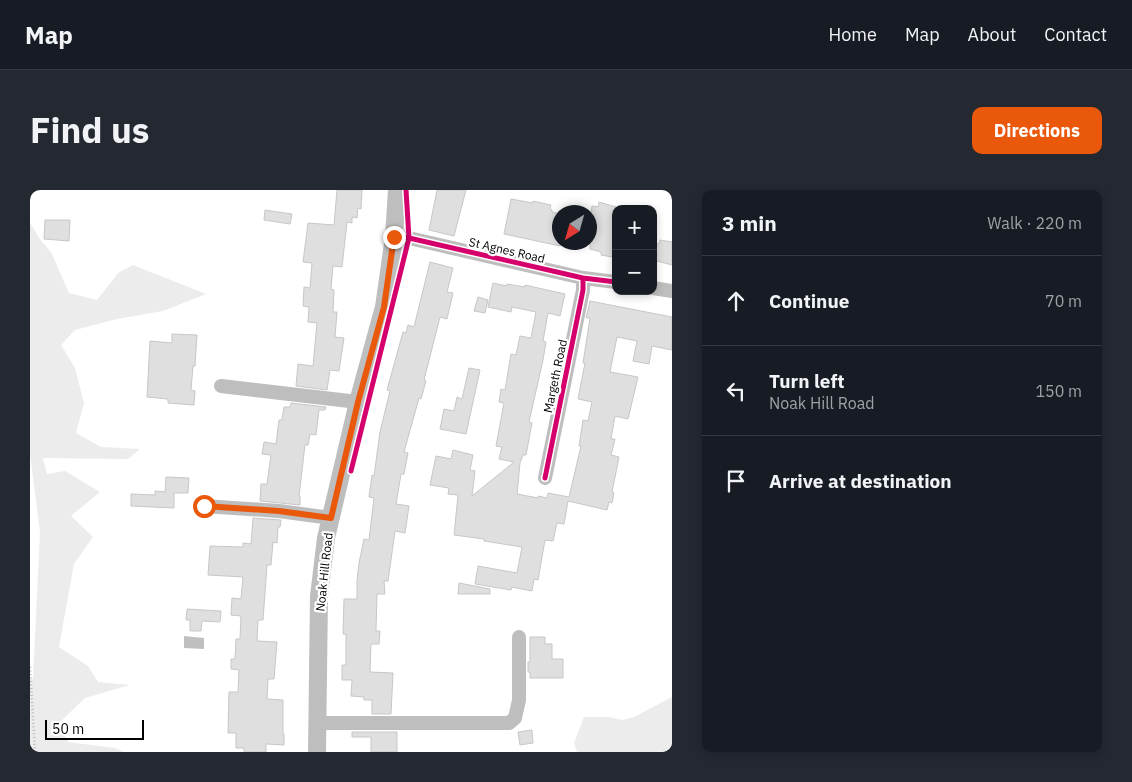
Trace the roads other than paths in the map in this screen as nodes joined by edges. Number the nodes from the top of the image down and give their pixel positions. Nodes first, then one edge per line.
1 (397, 190) edge
2 (394, 237) junction
3 (583, 278) junction
4 (612, 282) edge
5 (657, 289) edge
6 (672, 292) edge
7 (221, 386) dead end
8 (358, 402) junction
9 (545, 478) dead end
10 (204, 506) dead end
11 (331, 518) junction
12 (519, 637) dead end
13 (317, 723) junction
14 (317, 752) edge

1 - 2 main road, Noak Hill Road
2 - 3 street, St Agnes Road
2 - 8 main road, Noak Hill Road
3 - 4 street, St Agnes Road
3 - 9 street, Margeth Road
5 - 6 street
7 - 8 street
8 - 11 main road, Noak Hill Road
10 - 11 street
11 - 13 main road, Noak Hill Road
12 - 13 street
13 - 14 main road, Noak Hill Road

